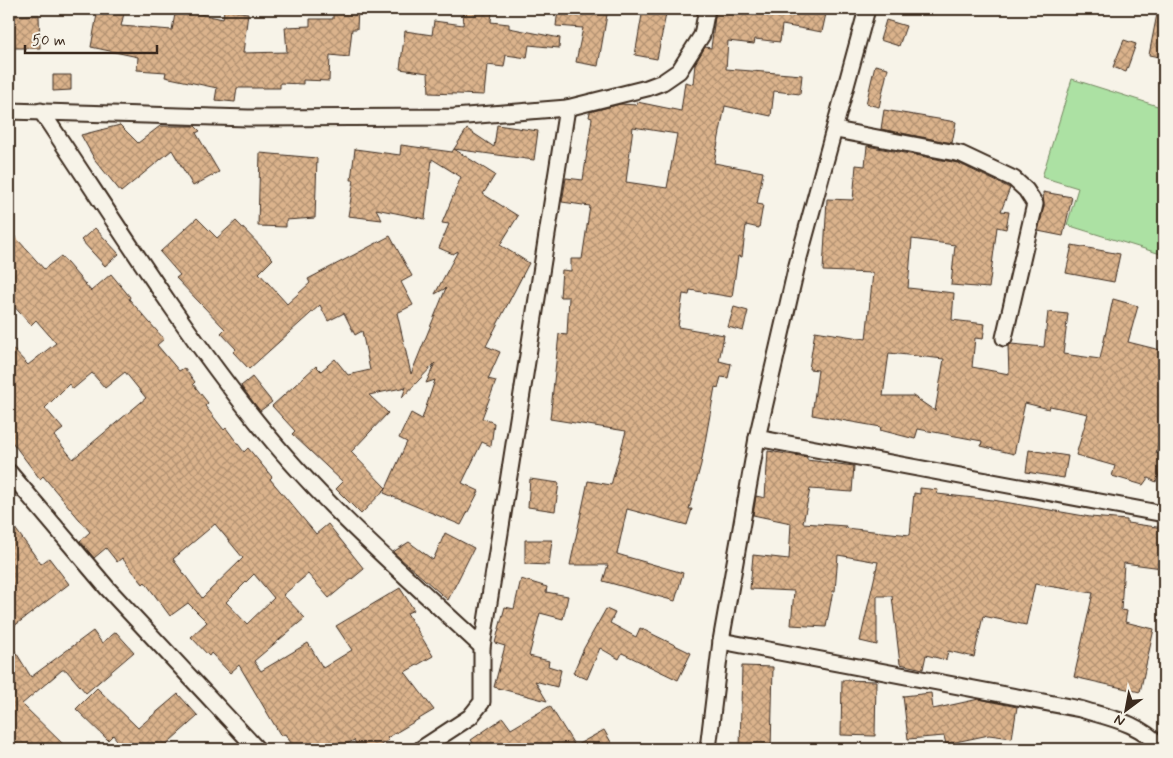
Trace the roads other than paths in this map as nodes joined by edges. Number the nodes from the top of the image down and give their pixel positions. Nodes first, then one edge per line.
1 (707, 9) edge
2 (867, 9) edge
3 (567, 108) junction
4 (9, 111) edge
5 (41, 111) junction
6 (836, 130) junction
7 (1004, 338) dead end
8 (758, 438) junction
9 (9, 472) edge
10 (1164, 514) edge
11 (721, 641) junction
12 (482, 647) junction
13 (257, 749) edge
14 (421, 749) edge
15 (708, 749) edge
16 (1161, 749) edge

1 - 3 street
2 - 6 street
3 - 5 street
3 - 12 street
4 - 5 street
5 - 12 street
6 - 7 street
6 - 8 street
8 - 10 street
8 - 11 street
9 - 13 street
11 - 15 street
11 - 16 street
12 - 14 street

